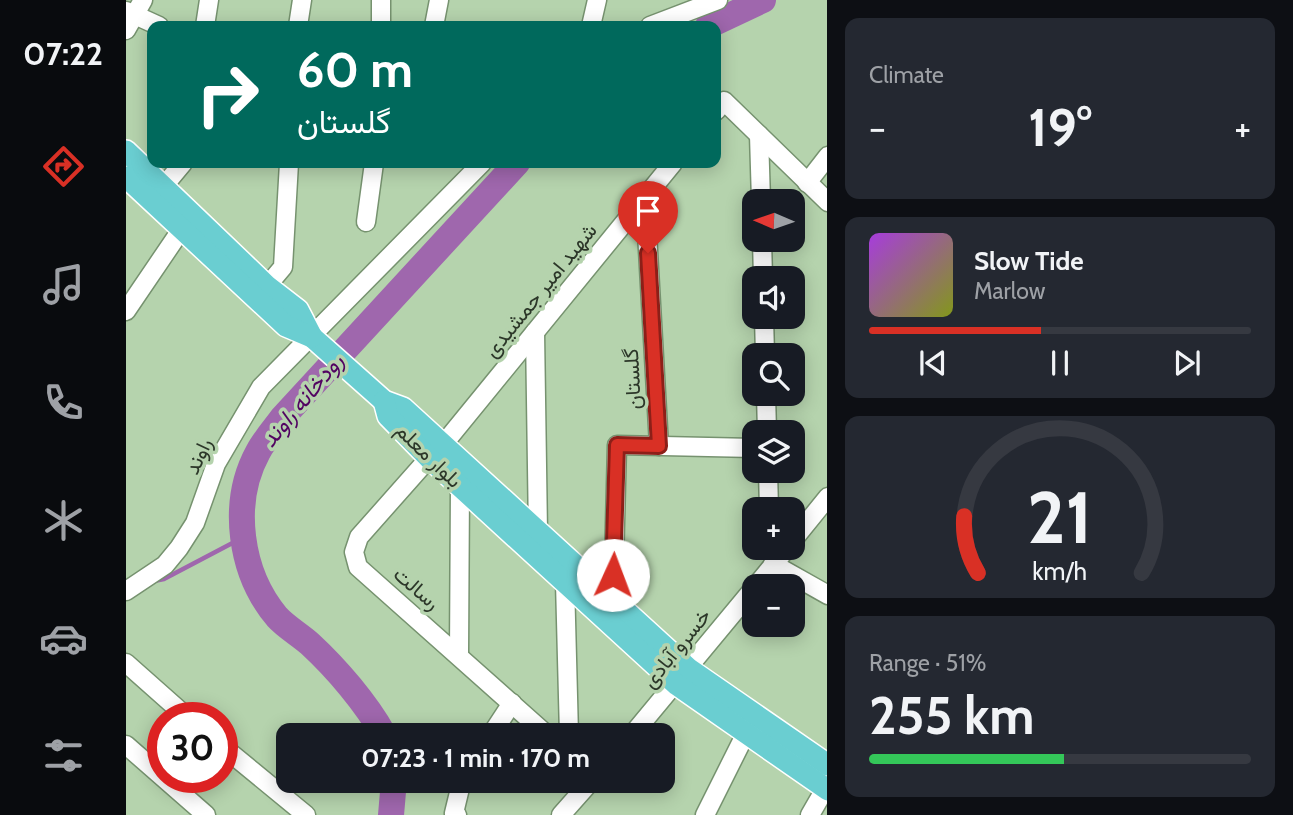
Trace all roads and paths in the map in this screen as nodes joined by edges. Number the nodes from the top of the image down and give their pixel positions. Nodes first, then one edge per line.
1 (209, 0) edge
2 (302, 0) edge
3 (381, 0) edge
4 (439, 0) edge
5 (597, 0) edge
6 (718, 0) edge
7 (206, 21) edge
8 (299, 21) edge
9 (382, 21) edge
10 (435, 21) edge
11 (592, 21) edge
12 (663, 21) edge
13 (721, 107) edge
14 (759, 135) junction
15 (126, 150) edge
16 (827, 157) edge
17 (179, 168) edge
18 (289, 168) edge
19 (373, 168) edge
20 (477, 168) edge
21 (669, 168) edge
22 (126, 177) edge
23 (807, 183) junction
24 (163, 187) junction
25 (761, 189) edge
26 (645, 197) junction
27 (827, 201) edge
28 (366, 222) dead end
29 (181, 230) junction
30 (267, 286) junction
31 (126, 311) edge
32 (535, 332) junction
33 (312, 337) junction
34 (659, 446) junction
35 (742, 448) edge
36 (435, 452) junction
37 (460, 485) junction
38 (827, 498) edge
39 (805, 525) edge
40 (538, 533) junction
41 (771, 560) edge
42 (565, 582) junction
43 (126, 591) edge
44 (827, 594) edge
45 (612, 601) junction
46 (742, 603) edge
47 (459, 655) junction
48 (126, 663) edge
49 (683, 677) junction
50 (170, 702) edge
51 (512, 703) junction
52 (499, 723) edge
53 (534, 723) edge
54 (569, 723) edge
55 (643, 723) edge
56 (746, 733) junction
57 (126, 745) edge
58 (238, 759) edge
59 (827, 764) edge
60 (826, 790) edge
61 (459, 793) edge
62 (580, 793) edge
63 (206, 815) edge
64 (306, 815) edge
65 (457, 815) edge
66 (561, 815) edge
67 (705, 815) edge
68 (810, 815) edge

1 - 7 street
2 - 8 street
3 - 9 street
4 - 10 street
5 - 11 street
6 - 12 street
13 - 14 street
14 - 23 street
14 - 25 street
15 - 24 main road
16 - 23 street
17 - 24 street
18 - 30 street
19 - 28 street
20 - 33 street, راوند
21 - 26 street, شهید امیر جمشیدی
22 - 29 main road
23 - 27 street
24 - 30 main road
26 - 32 street, شهید امیر جمشیدی
26 - 34 street, گلستان
29 - 31 street
29 - 33 main road
30 - 33 main road
32 - 36 street, شهید امیر جمشیدی
32 - 40 street
33 - 36 main road, بلوار معلم
33 - 43 street, راوند
34 - 35 street
34 - 45 street
36 - 37 main road, بلوار معلم
36 - 40 main road, بلوار معلم
36 - 47 street, رسالت
37 - 42 main road, بلوار معلم
37 - 47 street
38 - 39 street
40 - 45 main road, بلوار معلم
41 - 44 street
42 - 49 main road, بلوار معلم
42 - 54 street
45 - 49 main road, بلوار معلم
46 - 49 street, خسرو آبادی
47 - 51 street, رسالت
48 - 50 street
49 - 55 street, خسرو آبادی
49 - 56 main road, بلوار معلم
49 - 59 main road, بلوار معلم
51 - 52 street
51 - 53 street, رسالت
56 - 60 main road, بلوار معلم
56 - 67 street
57 - 63 street
58 - 64 street
60 - 68 street
61 - 65 street
62 - 66 street

